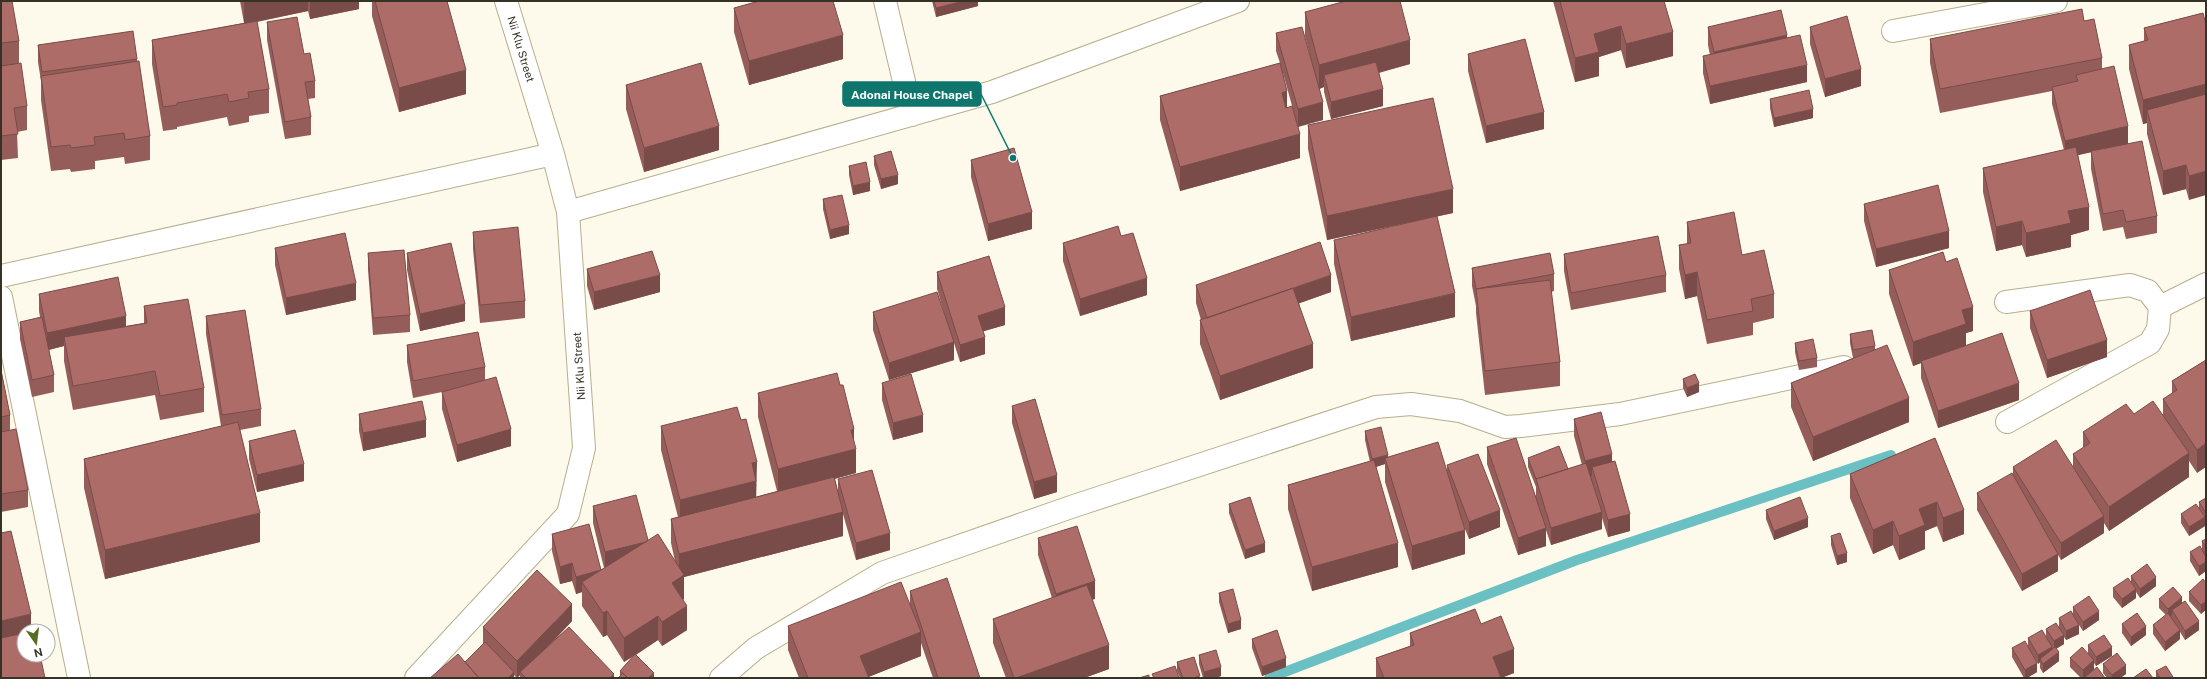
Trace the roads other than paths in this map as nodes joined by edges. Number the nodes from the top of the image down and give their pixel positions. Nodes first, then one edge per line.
1 (506, 1) edge
2 (885, 1) edge
3 (1238, 1) edge
4 (2056, 1) edge
5 (1893, 31) dead end
6 (912, 115) junction
7 (553, 154) junction
8 (568, 212) junction
9 (1, 276) edge
10 (2206, 284) edge
11 (1, 297) edge
12 (2006, 302) dead end
13 (2160, 307) junction
14 (1863, 363) edge
15 (2007, 422) dead end
16 (79, 678) edge
17 (416, 678) edge
18 (721, 678) edge

1 - 7 street, Nii Klu Street
2 - 6 street
3 - 6 street
4 - 5 street
6 - 8 street
7 - 8 street, Nii Klu Street
7 - 9 street
8 - 17 street, Nii Klu Street
10 - 13 street
11 - 16 street
12 - 13 street
13 - 15 street
14 - 18 street

